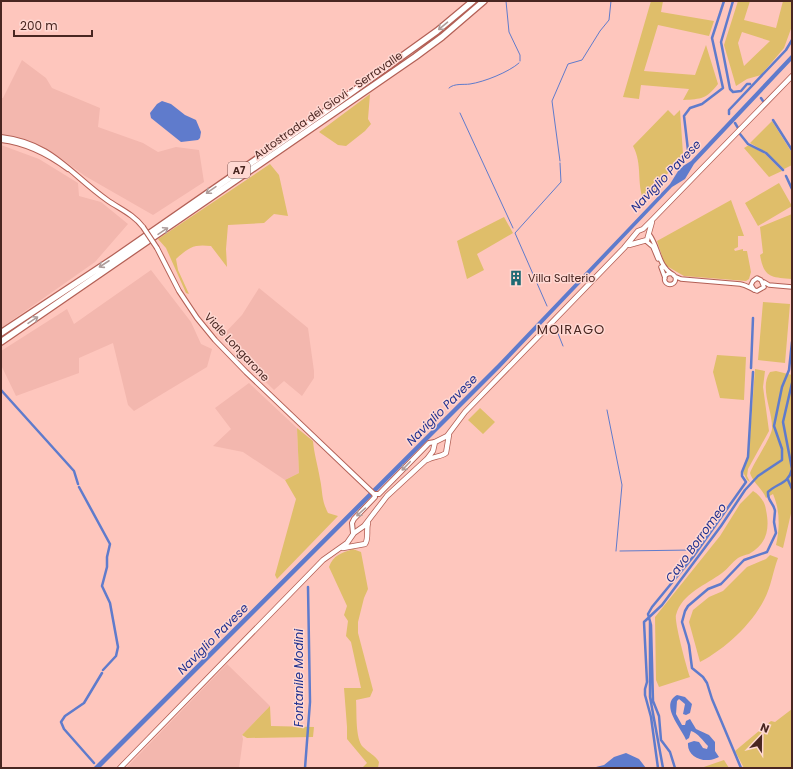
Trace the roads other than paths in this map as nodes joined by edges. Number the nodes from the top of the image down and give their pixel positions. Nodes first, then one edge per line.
1 (473, 1) edge
2 (484, 1) edge
3 (792, 76) edge
4 (1, 138) edge
5 (653, 219) junction
6 (643, 229) junction
7 (649, 233) junction
8 (636, 235) junction
9 (640, 241) junction
10 (646, 241) junction
11 (624, 248) junction
12 (673, 275) junction
13 (665, 278) junction
14 (683, 279) junction
15 (754, 280) junction
16 (763, 281) junction
17 (675, 283) junction
18 (740, 284) junction
19 (769, 285) junction
20 (792, 287) edge
21 (763, 288) junction
22 (754, 290) junction
23 (1, 333) edge
24 (1, 342) edge
25 (450, 433) junction
26 (441, 440) junction
27 (435, 442) junction
28 (447, 444) junction
29 (433, 451) junction
30 (437, 455) junction
31 (423, 464) junction
32 (374, 494) junction
33 (371, 518) junction
34 (354, 534) junction
35 (367, 537) junction
36 (359, 546) junction
37 (338, 550) junction
38 (120, 768) edge

1 -> 23 highway, Autostrada dei Giovi - Serravalle / A7
24 -> 2 highway, Autostrada dei Giovi - Serravalle / A7
3 - 5 main road
4 - 32 main road, Viale Longarone, bridge
5 - 6 main road
5 - 7 main road
6 - 7 main road
6 - 8 main road
7 - 10 main road
7 - 12 street
8 - 9 main road
8 - 11 main road
9 - 10 main road
9 - 11 main road
10 - 13 street
11 - 25 main road
12 - 13 street
12 - 14 street
12 - 17 street
13 - 17 street
14 - 17 street
14 - 18 street
15 - 16 street
15 - 18 street
15 - 22 street
16 - 19 street
16 - 21 street
18 - 22 street
19 - 20 street
19 - 21 street
21 - 22 street
25 - 26 main road
25 - 28 main road
26 - 27 main road
26 - 28 main road
27 - 29 main road
27 -> 32 main road
28 - 30 main road
29 - 30 main road
29 - 31 main road
30 - 31 main road
31 - 33 main road
32 -> 34 main road
33 - 34 main road
33 - 35 main road
34 - 35 main road
34 - 36 main road
34 - 37 main road
35 - 36 main road
36 - 37 main road
37 - 38 main road

